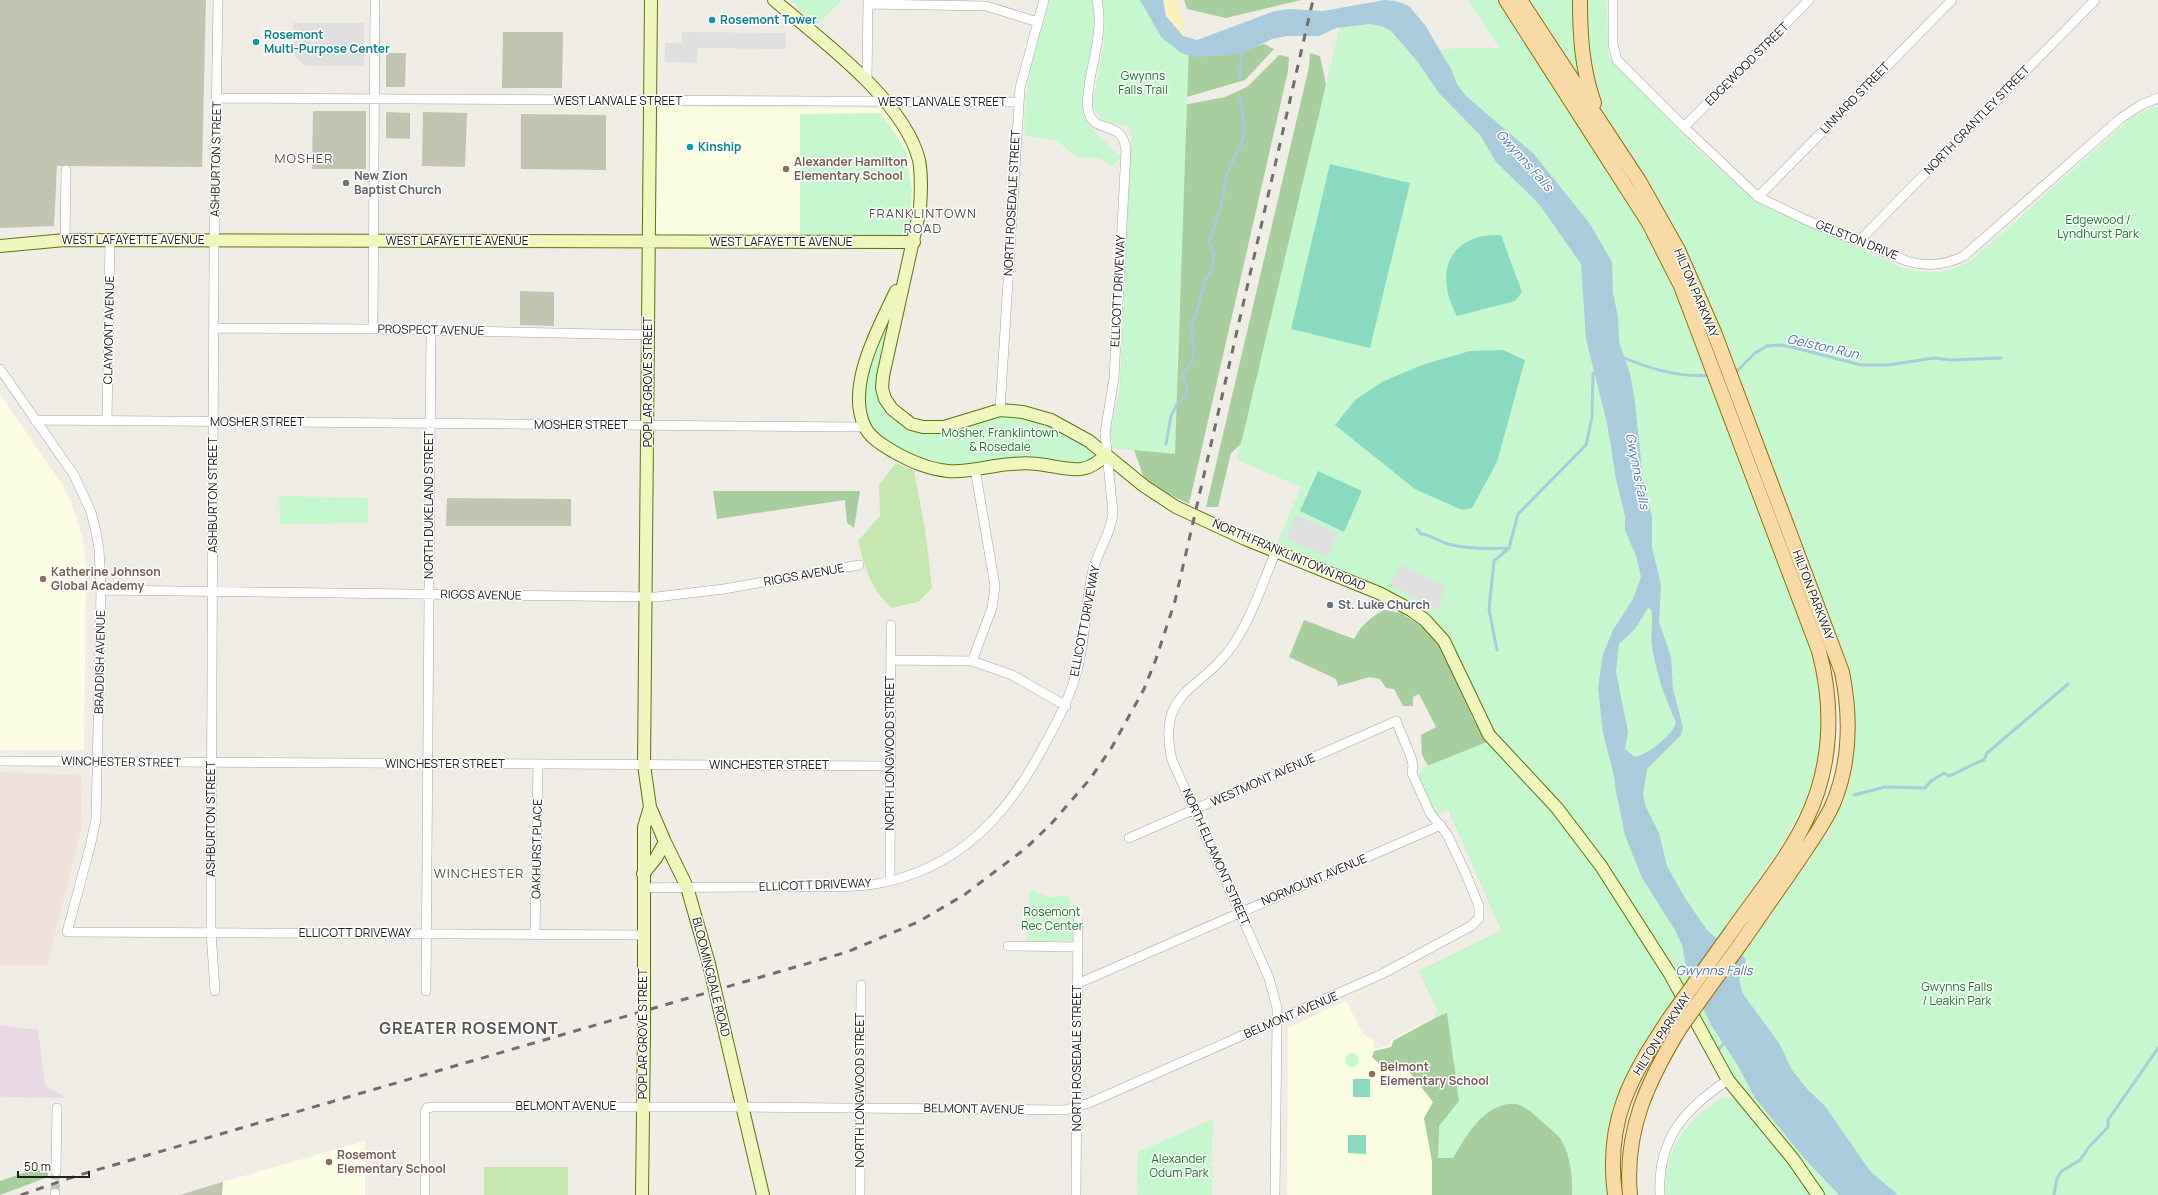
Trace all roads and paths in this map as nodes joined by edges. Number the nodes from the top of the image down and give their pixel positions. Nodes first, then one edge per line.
1 (218, 0) edge
2 (375, 0) edge
3 (651, 0) edge
4 (774, 0) edge
5 (1044, 0) edge
6 (1097, 0) edge
7 (1506, 0) edge
8 (1520, 0) edge
9 (1580, 0) edge
10 (1614, 0) edge
11 (1809, 0) edge
12 (1952, 0) edge
13 (2095, 0) edge
14 (868, 2) edge
15 (1038, 22) junction
16 (867, 80) junction
17 (217, 98) junction
18 (2158, 98) edge
19 (375, 99) junction
20 (650, 101) junction
21 (885, 102) junction
22 (1018, 102) junction
23 (1601, 122) junction
24 (1684, 127) junction
25 (66, 170) dead end
26 (1758, 197) junction
27 (65, 240) junction
28 (110, 240) junction
29 (215, 240) junction
30 (373, 240) junction
31 (648, 241) junction
32 (914, 242) junction
33 (1859, 242) junction
34 (0, 246) edge
35 (906, 271) junction
36 (214, 328) junction
37 (373, 329) junction
38 (431, 331) junction
39 (648, 335) junction
40 (0, 369) edge
41 (1734, 404) junction
42 (1000, 410) junction
43 (35, 420) junction
44 (107, 421) junction
45 (213, 422) junction
46 (430, 424) junction
47 (647, 425) junction
48 (865, 427) junction
49 (1106, 454) junction
50 (975, 470) junction
51 (1276, 551) junction
52 (859, 565) dead end
53 (101, 590) junction
54 (212, 591) junction
55 (429, 594) junction
56 (646, 597) junction
57 (891, 625) dead end
58 (890, 660) junction
59 (972, 661) junction
60 (1066, 706) junction
61 (0, 761) edge
62 (98, 762) junction
63 (212, 762) junction
64 (428, 764) junction
65 (538, 764) junction
66 (644, 765) junction
67 (890, 766) junction
68 (650, 807) junction
69 (1195, 810) junction
70 (1441, 825) junction
71 (1129, 838) dead end
72 (665, 842) junction
73 (643, 874) junction
74 (890, 881) junction
75 (687, 887) junction
76 (643, 888) junction
77 (1240, 912) junction
78 (1078, 921) dead end
79 (67, 932) joint
80 (211, 932) junction
81 (426, 934) junction
82 (535, 934) junction
83 (643, 935) junction
84 (1008, 946) dead end
85 (1078, 947) junction
86 (1078, 984) junction
87 (861, 985) dead end
88 (215, 990) dead end
89 (426, 991) dead end
90 (1277, 1021) junction
91 (1675, 1023) junction
92 (1728, 1080) junction
93 (742, 1106) junction
94 (642, 1107) junction
95 (57, 1108) dead end
96 (860, 1108) junction
97 (1077, 1108) junction
98 (56, 1172) tunnel mouth
99 (425, 1195) edge
100 (642, 1195) edge
101 (763, 1195) edge
102 (860, 1195) edge
103 (1076, 1195) edge
104 (1275, 1195) edge
105 (1615, 1195) edge
106 (1630, 1195) edge
107 (1660, 1195) edge
108 (1818, 1195) edge

1 - 17 street, ASHBURTON STREET
2 - 19 street
3 - 20 street, POPLAR GROVE STREET
4 - 16 street, NORTH FRANKLINTOWN ROAD
5 - 15 street, NORTH ROSEDALE STREET
6 - 49 street, ELLICOTT DRIVEWAY
7 - 41 main road, HILTON PARKWAY
8 - 23 main road, HILTON PARKWAY
9 - 23 main road
10 - 24 street, GELSTON DRIVE
11 - 24 street, EDGEWOOD STREET
12 - 26 street, LINNARD STREET
13 - 33 street, NORTH GRANTLEY STREET
14 - 15 street
14 - 16 street
15 - 22 street, NORTH ROSEDALE STREET
16 - 21 street, NORTH FRANKLINTOWN ROAD
17 - 19 street, WEST LANVALE STREET
17 - 29 street, ASHBURTON STREET
18 - 33 street, GELSTON DRIVE
19 - 20 street, WEST LANVALE STREET
19 - 30 street
20 - 21 street, WEST LANVALE STREET
20 - 31 street, POPLAR GROVE STREET
21 - 22 street, WEST LANVALE STREET
21 - 32 street, NORTH FRANKLINTOWN ROAD
22 - 42 street, NORTH ROSEDALE STREET
23 - 41 main road, HILTON PARKWAY
24 - 26 street, GELSTON DRIVE
25 - 27 street
26 - 33 street, GELSTON DRIVE
27 - 28 street, WEST LAFAYETTE AVENUE
27 - 34 street, WEST LAFAYETTE AVENUE
28 - 29 street, WEST LAFAYETTE AVENUE
28 - 44 street, CLAYMONT AVENUE
29 - 30 street, WEST LAFAYETTE AVENUE
29 - 36 street, ASHBURTON STREET
30 - 31 street, WEST LAFAYETTE AVENUE
30 - 37 street
31 - 32 street, WEST LAFAYETTE AVENUE
31 - 39 street, POPLAR GROVE STREET
32 - 35 street, NORTH FRANKLINTOWN ROAD
35 - 42 street, NORTH FRANKLINTOWN ROAD
35 - 48 street, NORTH FRANKLINTOWN ROAD
36 - 37 street, PROSPECT AVENUE
36 - 45 street, ASHBURTON STREET
37 - 38 street, PROSPECT AVENUE
38 - 39 street, PROSPECT AVENUE
38 - 46 street, NORTH DUKELAND STREET
39 - 47 street, POPLAR GROVE STREET
40 - 43 street, BRADDISH AVENUE
41 - 91 main road, HILTON PARKWAY, bridge
41 - 91 main road, HILTON PARKWAY, bridge
42 - 49 street, NORTH FRANKLINTOWN ROAD
43 - 44 street, MOSHER STREET
43 - 53 street, BRADDISH AVENUE
44 - 45 street, MOSHER STREET
45 - 46 street, MOSHER STREET
45 - 54 street, ASHBURTON STREET
46 - 47 street, MOSHER STREET
46 - 55 street, NORTH DUKELAND STREET
47 - 48 street, MOSHER STREET
47 - 56 street, POPLAR GROVE STREET
48 - 50 street
49 - 50 street
49 - 51 street, NORTH FRANKLINTOWN ROAD
49 - 60 street, ELLICOTT DRIVEWAY
50 - 59 street
51 - 69 street, NORTH ELLAMONT STREET
51 - 92 street, NORTH FRANKLINTOWN ROAD
52 - 56 street, RIGGS AVENUE
53 - 54 street, RIGGS AVENUE
53 - 62 street, BRADDISH AVENUE
54 - 55 street, RIGGS AVENUE
54 - 63 street, ASHBURTON STREET
55 - 56 street, RIGGS AVENUE
55 - 64 street, NORTH DUKELAND STREET
56 - 66 street, POPLAR GROVE STREET
57 - 58 street, NORTH LONGWOOD STREET
58 - 59 street
58 - 67 street, NORTH LONGWOOD STREET
59 - 60 street
60 - 74 street, ELLICOTT DRIVEWAY
61 - 62 street, WINCHESTER STREET
62 - 63 street, WINCHESTER STREET
62 - 79 street, BRADDISH AVENUE
63 - 64 street, WINCHESTER STREET
63 - 80 street, ASHBURTON STREET
64 - 65 street, WINCHESTER STREET
64 - 81 street, NORTH DUKELAND STREET
65 - 66 street, WINCHESTER STREET
65 - 82 street, OAKHURST PLACE
66 - 67 street, WINCHESTER STREET
66 - 68 street, BLOOMINGDALE ROAD
67 - 74 street, NORTH LONGWOOD STREET
68 - 72 street, BLOOMINGDALE ROAD
68 - 73 street, POPLAR GROVE STREET
69 - 70 street, WESTMONT AVENUE
69 - 71 street, WESTMONT AVENUE
69 - 77 street, NORTH ELLAMONT STREET
70 - 77 street, NORMOUNT AVENUE
70 - 90 street, BELMONT AVENUE
72 - 73 street
72 - 75 street, BLOOMINGDALE ROAD
73 - 76 street, POPLAR GROVE STREET
74 - 75 street, ELLICOTT DRIVEWAY
75 - 76 street, ELLICOTT DRIVEWAY
75 - 93 street, BLOOMINGDALE ROAD, bridge
76 - 83 street, POPLAR GROVE STREET
77 - 86 street, NORMOUNT AVENUE
77 - 90 street, NORTH ELLAMONT STREET
78 - 85 street, NORTH ROSEDALE STREET
79 - 80 street, ELLICOTT DRIVEWAY
80 - 81 street, ELLICOTT DRIVEWAY
80 - 88 street, ASHBURTON STREET
81 - 82 street, ELLICOTT DRIVEWAY
81 - 89 street, NORTH DUKELAND STREET
82 - 83 street, ELLICOTT DRIVEWAY
83 - 94 street, POPLAR GROVE STREET, bridge
84 - 85 street
85 - 86 street, NORTH ROSEDALE STREET
86 - 97 street, NORTH ROSEDALE STREET
87 - 96 street, NORTH LONGWOOD STREET
90 - 97 street, BELMONT AVENUE
90 - 104 street, NORTH ELLAMONT STREET
91 - 105 main road, HILTON PARKWAY
91 - 106 main road, HILTON PARKWAY
92 - 107 street
92 - 108 street, NORTH FRANKLINTOWN ROAD
93 - 94 street, BELMONT AVENUE
93 - 96 street, BELMONT AVENUE
93 - 101 street, BLOOMINGDALE ROAD
94 - 99 street, BELMONT AVENUE
94 - 100 street, POPLAR GROVE STREET
95 - 98 street
96 - 97 street, BELMONT AVENUE
96 - 102 street, NORTH LONGWOOD STREET
97 - 103 street, NORTH ROSEDALE STREET

